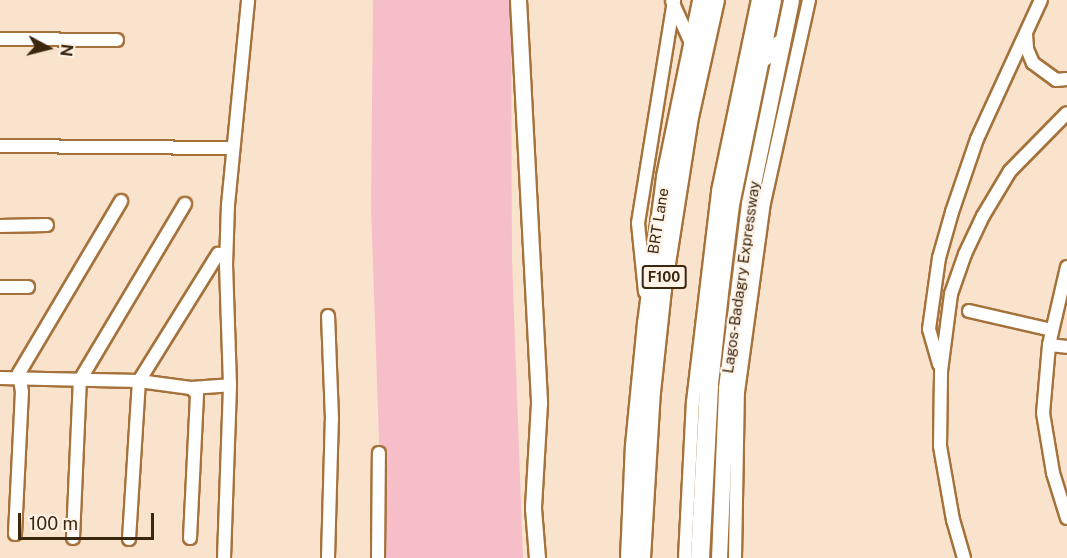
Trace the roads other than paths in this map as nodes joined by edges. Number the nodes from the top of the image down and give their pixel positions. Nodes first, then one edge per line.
1 (248, 0) edge
2 (518, 0) edge
3 (673, 0) edge
4 (700, 0) edge
5 (716, 0) edge
6 (758, 0) edge
7 (772, 0) edge
8 (791, 0) edge
9 (809, 0) edge
10 (1041, 0) edge
11 (1026, 33) junction
12 (0, 39) edge
13 (117, 40) dead end
14 (691, 44) junction
15 (782, 44) junction
16 (758, 62) junction
17 (1063, 81) edge
18 (1067, 113) edge
19 (651, 129) junction
20 (673, 132) junction
21 (0, 146) edge
22 (233, 148) junction
23 (121, 201) dead end
24 (185, 204) dead end
25 (47, 225) dead end
26 (0, 226) edge
27 (219, 254) dead end
28 (1067, 267) edge
29 (0, 287) edge
30 (28, 287) dead end
31 (647, 311) junction
32 (969, 311) dead end
33 (328, 316) dead end
34 (1052, 330) junction
35 (1049, 345) junction
36 (1067, 347) edge
37 (941, 371) junction
38 (0, 378) edge
39 (18, 378) junction
40 (80, 380) junction
41 (139, 381) junction
42 (230, 385) junction
43 (191, 388) junction
44 (380, 453) dead end
45 (1067, 518) edge
46 (15, 534) dead end
47 (73, 538) dead end
48 (190, 538) dead end
49 (129, 539) dead end
50 (224, 558) edge
51 (328, 558) edge
52 (378, 558) edge
53 (537, 558) edge
54 (628, 558) edge
55 (643, 558) edge
56 (685, 558) edge
57 (700, 558) edge
58 (719, 558) edge
59 (735, 558) edge
60 (964, 558) edge

1 - 22 street
2 - 53 main road
3 - 14 street
3 - 19 street
4 - 14 main road
5 - 55 highway, F100
6 - 56 street
7 - 16 highway, Lagos-Badagry Expressway
8 - 15 main road, Lagos-Badagry Expressway
9 - 59 street
10 - 11 street
11 - 17 street
11 - 37 street
12 - 13 street
14 - 20 main road
15 - 16 highway
15 - 58 main road, Lagos-Badagry Expressway
16 - 57 highway, Lagos-Badagry Expressway
18 - 37 street
19 - 20 street
19 - 31 street
20 - 31 main road
21 - 22 street
22 - 42 street
23 - 39 street
24 - 40 street
25 - 26 street
27 - 41 street
28 - 34 street
29 - 30 street
31 - 54 main road
32 - 34 street
33 - 51 street
34 - 35 street
35 - 36 street
35 - 45 street
37 - 60 street
38 - 39 street
39 - 40 street
39 - 46 street
40 - 41 street
40 - 47 street
41 - 43 street
41 - 49 street
42 - 43 street
42 - 50 street
43 - 48 street
44 - 52 street

